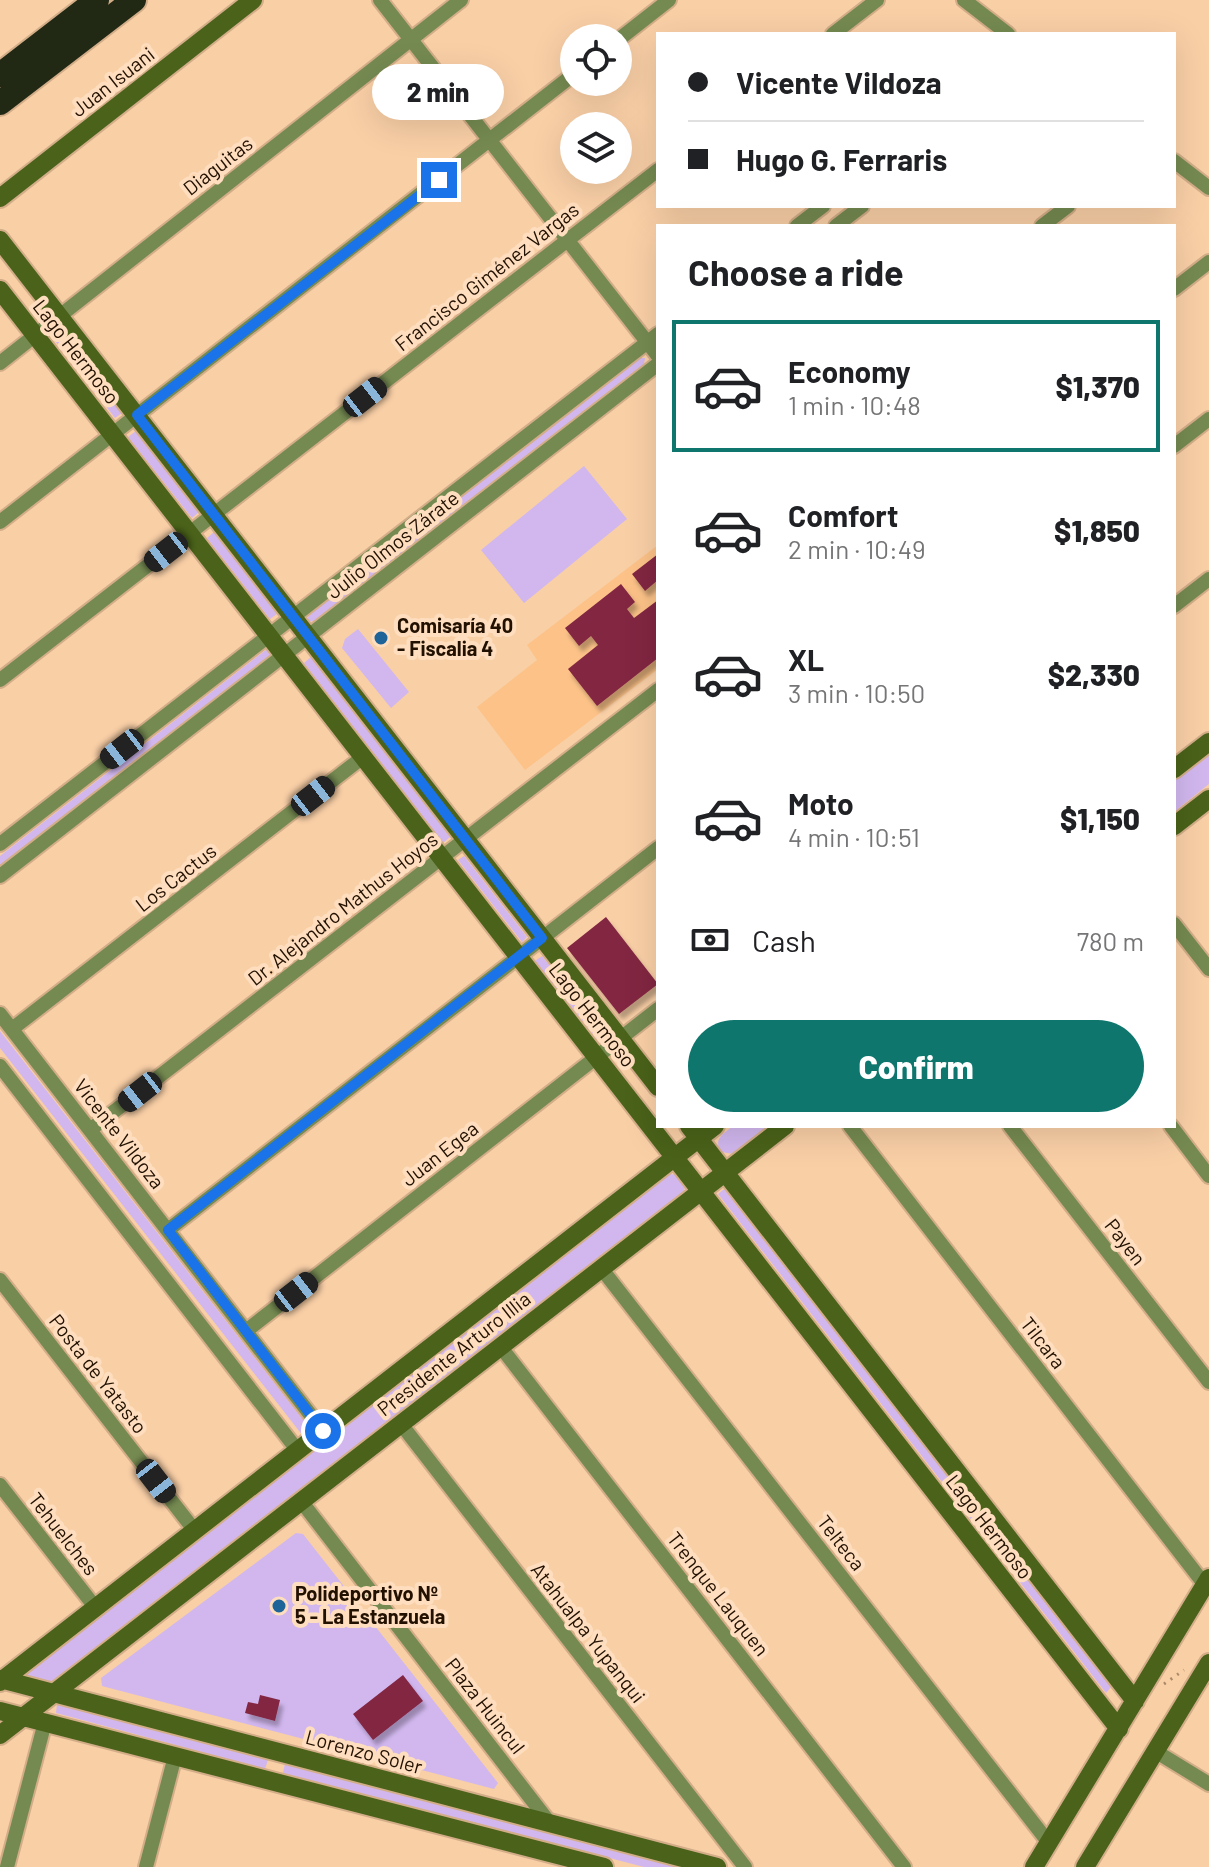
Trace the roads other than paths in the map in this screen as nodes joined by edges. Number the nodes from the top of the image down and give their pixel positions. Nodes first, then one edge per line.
1 (97, 0) edge
2 (134, 0) edge
3 (253, 0) edge
4 (380, 0) edge
5 (461, 0) edge
6 (669, 0) edge
7 (877, 0) edge
8 (964, 0) edge
9 (632, 29) edge
10 (836, 32) edge
11 (1005, 32) edge
12 (411, 40) junction
13 (0, 75) edge
14 (560, 85) edge
15 (0, 103) edge
16 (489, 140) junction
17 (1176, 163) edge
18 (656, 172) edge
19 (1209, 188) edge
20 (0, 198) edge
21 (820, 208) edge
22 (859, 208) edge
23 (1065, 208) edge
24 (800, 224) edge
25 (839, 224) edge
26 (1045, 224) edge
27 (0, 240) edge
28 (567, 240) junction
29 (1209, 262) edge
30 (1176, 287) edge
31 (0, 290) edge
32 (60, 316) junction
33 (36, 336) junction
34 (652, 338) edge
35 (0, 363) edge
36 (656, 366) edge
37 (137, 415) junction
38 (1209, 419) edge
39 (112, 434) junction
40 (1176, 444) edge
41 (214, 514) junction
42 (0, 522) edge
43 (189, 533) junction
44 (1209, 579) edge
45 (1176, 604) edge
46 (293, 617) junction
47 (269, 636) junction
48 (308, 636) junction
49 (284, 655) junction
50 (0, 680) edge
51 (656, 692) edge
52 (1209, 742) edge
53 (363, 757) junction
54 (1176, 767) edge
55 (1209, 799) edge
56 (1176, 824) edge
57 (465, 840) junction
58 (0, 844) edge
59 (656, 850) edge
60 (441, 858) junction
61 (0, 876) edge
62 (1176, 927) edge
63 (542, 938) junction
64 (518, 957) junction
65 (1209, 969) edge
66 (656, 1011) edge
67 (0, 1014) edge
68 (12, 1029) junction
69 (620, 1038) junction
70 (597, 1057) junction
71 (0, 1066) edge
72 (656, 1084) edge
73 (782, 1128) edge
74 (852, 1128) edge
75 (1012, 1128) edge
76 (1173, 1128) edge
77 (90, 1130) junction
78 (694, 1132) edge
79 (675, 1157) junction
80 (725, 1172) junction
81 (1209, 1176) edge
82 (701, 1191) junction
83 (168, 1230) junction
84 (601, 1268) junction
85 (0, 1280) edge
86 (246, 1331) junction
87 (500, 1346) junction
88 (1209, 1382) edge
89 (401, 1424) junction
90 (323, 1431) junction
91 (298, 1451) junction
92 (0, 1485) edge
93 (301, 1501) junction
94 (195, 1531) junction
95 (1207, 1581) edge
96 (95, 1607) junction
97 (1200, 1664) edge
98 (1, 1680) edge
99 (53, 1693) junction
100 (1135, 1701) junction
101 (0, 1711) edge
102 (23, 1717) junction
103 (45, 1722) junction
104 (1119, 1729) junction
105 (0, 1735) edge
106 (1155, 1751) junction
107 (277, 1752) junction
108 (175, 1756) junction
109 (272, 1781) junction
110 (1209, 1784) edge
111 (549, 1822) junction
112 (1049, 1843) junction
113 (1092, 1865) edge
114 (7, 1867) edge
115 (146, 1867) edge
116 (604, 1867) edge
117 (717, 1867) edge
118 (745, 1867) edge
119 (904, 1867) edge
120 (1034, 1867) edge

1 - 13 highway
2 - 15 highway
3 - 20 street, Juan Isuani
4 - 12 street
5 - 12 street, Diaguitas
6 - 9 street
7 - 10 street
8 - 11 street
12 - 16 street
12 - 32 street, Diaguitas
14 - 16 street
16 - 28 street
16 - 37 street
17 - 19 street
18 - 28 street, Francisco Giménez Vargas
21 - 24 street
22 - 25 street
23 - 26 street
27 - 32 street, Lago Hermoso
28 - 34 street
28 - 41 street, Francisco Giménez Vargas
29 - 30 street
31 - 33 street, Lago Hermoso
32 - 33 street, Diaguitas
32 - 37 street, Lago Hermoso
33 - 35 street, Diaguitas
33 - 39 street, Lago Hermoso
34 - 46 street, Julio Olmos Zárate
36 - 48 street, Julio Olmos Zárate
37 - 39 street
37 - 41 street, Lago Hermoso
38 - 40 street
39 - 42 street
39 - 43 street, Lago Hermoso
41 - 43 street, Francisco Giménez Vargas
41 - 46 street, Lago Hermoso
43 - 47 street, Lago Hermoso
43 - 50 street, Francisco Giménez Vargas
44 - 45 street
46 - 47 street, Julio Olmos Zárate
46 - 48 street, Lago Hermoso
47 - 49 street, Lago Hermoso
47 - 58 street, Julio Olmos Zárate
48 - 49 street, Julio Olmos Zárate
48 - 57 street, Lago Hermoso
49 - 53 street, Lago Hermoso
49 - 61 street, Julio Olmos Zárate
51 - 57 street, Dr. Alejandro Mathus Hoyos
52 - 54 street
53 - 60 street, Lago Hermoso
53 - 68 street, Los Cactus
55 - 56 street
57 - 60 street, Dr. Alejandro Mathus Hoyos
57 - 63 street, Lago Hermoso
59 - 63 street
60 - 64 street, Lago Hermoso
60 - 77 street, Dr. Alejandro Mathus Hoyos
62 - 65 street
63 - 64 street
63 - 69 street, Lago Hermoso
64 - 70 street, Lago Hermoso
64 - 83 street
66 - 69 street, Juan Egea
67 - 68 street, Vicente Vildoza
68 - 77 street, Vicente Vildoza
69 - 70 street, Juan Egea
69 - 72 street, Lago Hermoso
70 - 79 street, Lago Hermoso
70 - 86 street, Juan Egea
71 - 91 street
73 - 80 street, Presidente Arturo Illia
74 - 95 street, Tilcara
75 - 88 street, Payen
76 - 81 street
77 - 83 street, Vicente Vildoza
78 - 79 street, Presidente Arturo Illia
78 - 80 street, Lago Hermoso
79 - 82 street, Lago Hermoso
79 - 90 street, Presidente Arturo Illia
80 - 82 street, Presidente Arturo Illia
80 - 100 street, Lago Hermoso
82 - 84 street, Presidente Arturo Illia
82 - 104 street, Lago Hermoso
83 - 86 street, Vicente Vildoza
84 - 87 street, Presidente Arturo Illia
84 - 112 street, Telteca
85 - 94 street, Posta de Yatasto
86 - 90 street, Vicente Vildoza
87 - 89 street, Presidente Arturo Illia
87 - 119 street, Trenque Lauquen
89 - 93 street, Presidente Arturo Illia
89 - 118 street, Atahualpa Yupanqui
90 - 91 street, Presidente Arturo Illia
91 - 94 street, Presidente Arturo Illia
92 - 96 street, Tehuelches
93 - 99 street, Presidente Arturo Illia
93 - 111 street, Plaza Huincul
94 - 96 street, Presidente Arturo Illia
95 - 100 street
96 - 98 street, Presidente Arturo Illia
97 - 106 street
98 - 99 street, Lorenzo Soler
99 - 102 street, Presidente Arturo Illia
99 - 107 street, Lorenzo Soler
100 - 104 street
101 - 102 street
102 - 103 street
102 - 105 street, Presidente Arturo Illia
103 - 108 street
103 - 114 street
104 - 112 street
106 - 110 street
106 - 113 street
107 - 109 street
107 - 111 street, Lorenzo Soler
108 - 109 street
108 - 115 street
109 - 116 street
111 - 117 street, Lorenzo Soler
112 - 120 street

